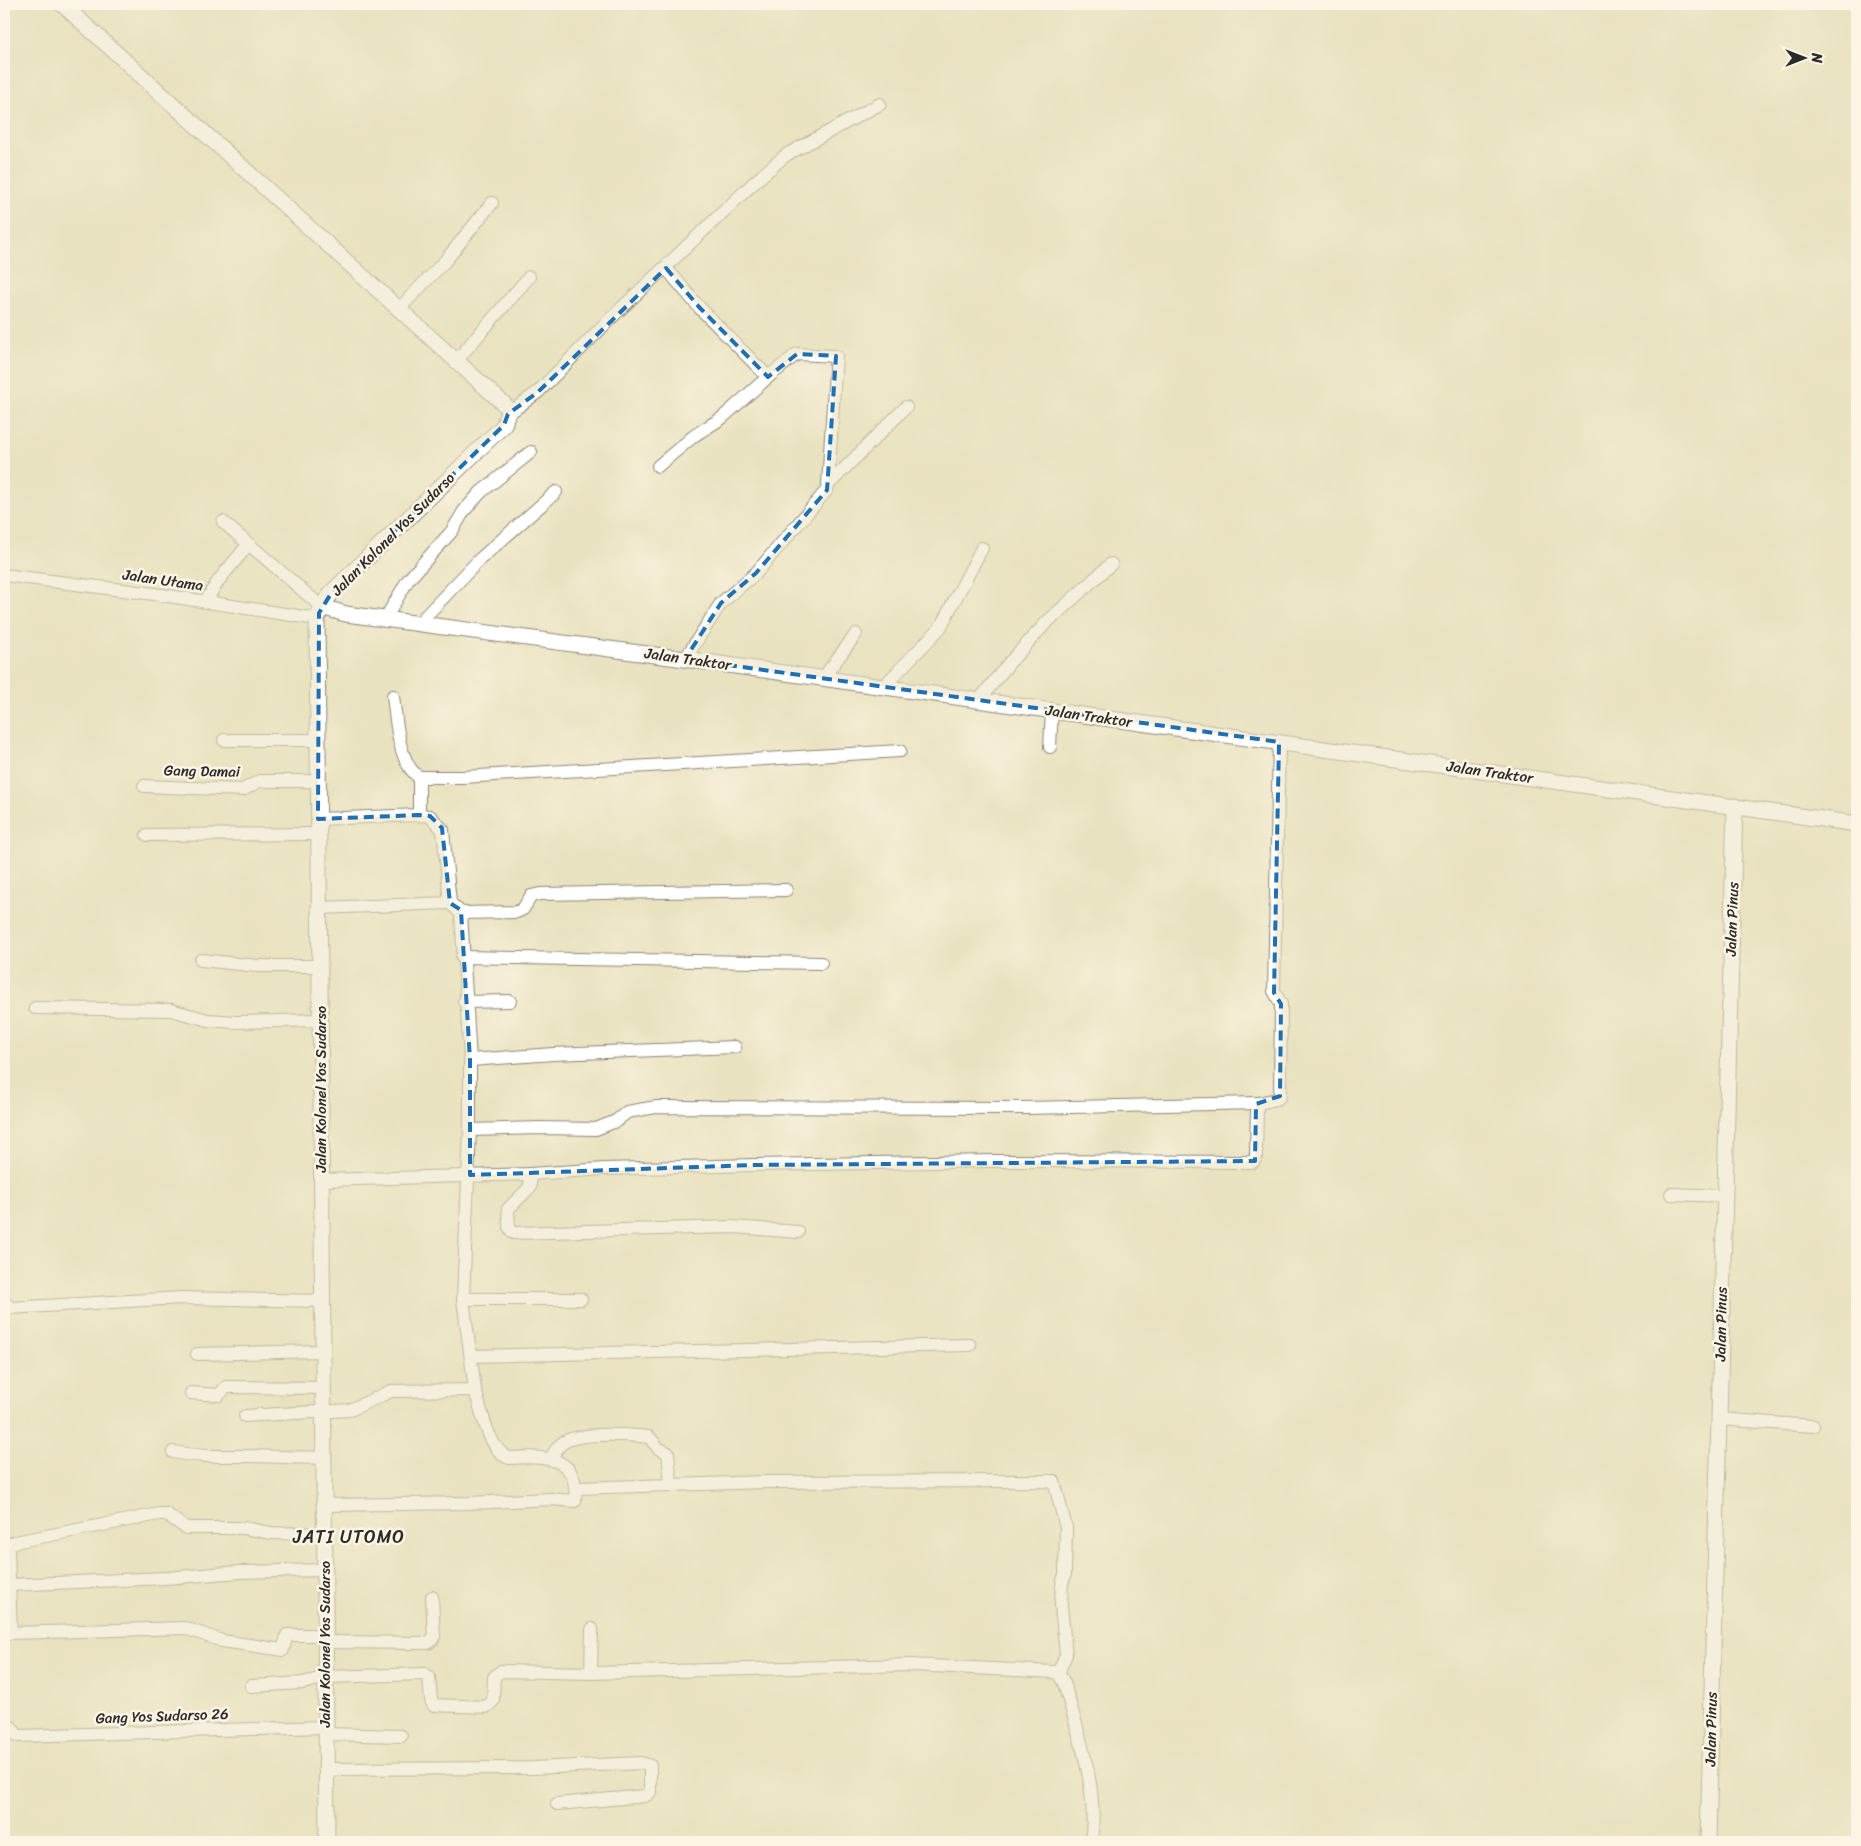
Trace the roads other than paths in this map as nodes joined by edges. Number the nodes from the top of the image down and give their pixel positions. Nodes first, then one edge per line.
1 (62, 4) edge
2 (880, 104) dead end
3 (492, 203) dead end
4 (666, 268) junction
5 (529, 277) dead end
6 (398, 309) junction
7 (456, 361) junction
8 (768, 377) junction
9 (906, 407) dead end
10 (508, 414) junction
11 (531, 452) dead end
12 (658, 466) dead end
13 (828, 484) junction
14 (556, 492) dead end
15 (223, 522) dead end
16 (248, 545) junction
17 (982, 548) dead end
18 (1111, 564) dead end
19 (4, 575) edge
20 (206, 602) junction
21 (320, 613) junction
22 (385, 619) junction
23 (418, 624) junction
24 (856, 634) dead end
25 (686, 659) junction
26 (823, 678) junction
27 (883, 686) junction
28 (393, 696) dead end
29 (979, 700) junction
30 (1052, 710) junction
31 (224, 740) dead end
32 (318, 740) junction
33 (1279, 742) junction
34 (1050, 747) dead end
35 (900, 751) dead end
36 (419, 777) junction
37 (318, 781) junction
38 (144, 786) dead end
39 (1735, 806) junction
40 (419, 815) junction
41 (318, 819) junction
42 (1857, 824) edge
43 (319, 834) junction
44 (148, 835) dead end
45 (786, 890) dead end
46 (450, 903) junction
47 (319, 908) junction
48 (461, 913) junction
49 (462, 957) junction
50 (201, 960) dead end
51 (821, 963) dead end
52 (320, 966) junction
53 (510, 1001) dead end
54 (464, 1002) junction
55 (35, 1008) dead end
56 (320, 1020) junction
57 (735, 1047) dead end
58 (470, 1060) junction
59 (1259, 1103) junction
60 (470, 1130) junction
61 (530, 1174) junction
62 (470, 1175) junction
63 (322, 1180) junction
64 (1671, 1194) dead end
65 (1724, 1196) junction
66 (798, 1232) dead end
67 (463, 1299) junction
68 (582, 1299) dead end
69 (4, 1301) edge
70 (322, 1301) junction
71 (970, 1345) dead end
72 (323, 1351) junction
73 (197, 1354) dead end
74 (472, 1356) junction
75 (323, 1388) junction
76 (476, 1390) junction
77 (191, 1393) dead end
78 (323, 1412) junction
79 (245, 1416) dead end
80 (1719, 1419) junction
81 (1813, 1426) dead end
82 (173, 1452) dead end
83 (324, 1456) junction
84 (551, 1458) junction
85 (671, 1483) junction
86 (576, 1488) junction
87 (324, 1505) junction
88 (324, 1534) junction
89 (325, 1570) junction
90 (9, 1585) junction
91 (432, 1597) dead end
92 (592, 1629) dead end
93 (7, 1633) edge
94 (325, 1638) junction
95 (591, 1673) junction
96 (1058, 1673) junction
97 (326, 1677) junction
98 (251, 1686) dead end
99 (4, 1725) edge
100 (326, 1731) junction
101 (401, 1736) dead end
102 (326, 1769) junction
103 (557, 1804) dead end
104 (327, 1842) edge
105 (1091, 1842) edge
106 (1708, 1842) edge

1 - 6 street
2 - 4 street
3 - 6 street
4 - 8 street
4 - 10 street
5 - 7 street
6 - 7 street
7 - 10 street
8 - 12 street
8 - 13 street
9 - 13 street
10 - 21 street, Jalan Kolonel Yos Sudarso
11 - 22 street
13 - 25 street
14 - 23 street
15 - 16 street
16 - 20 street
16 - 21 street
17 - 27 street
18 - 29 street
19 - 20 street, Jalan Utama
20 - 21 street, Jalan Utama
21 - 22 street, Jalan Traktor
21 - 32 street, Jalan Kolonel Yos Sudarso
22 - 23 street, Jalan Traktor
23 - 25 street, Jalan Traktor
24 - 26 street
25 - 26 street, Jalan Traktor
26 - 27 street, Jalan Traktor
27 - 29 street, Jalan Traktor
28 - 36 street
29 - 30 street, Jalan Traktor
30 - 33 street, Jalan Traktor
30 - 34 street
31 - 32 street
32 - 37 street, Jalan Kolonel Yos Sudarso
33 - 39 street, Jalan Traktor
33 - 59 street
35 - 36 street
36 - 40 street
37 - 38 street, Gang Damai
37 - 41 street, Jalan Kolonel Yos Sudarso
39 - 42 street, Jalan Traktor
39 - 65 street, Jalan Pinus
40 - 41 street
40 - 46 street
41 - 43 street, Jalan Kolonel Yos Sudarso
43 - 44 street
43 - 47 street, Jalan Kolonel Yos Sudarso
45 - 48 street
46 - 47 street
46 - 48 street
47 - 52 street, Jalan Kolonel Yos Sudarso
48 - 49 street
49 - 51 street
49 - 54 street
50 - 52 street
52 - 56 street, Jalan Kolonel Yos Sudarso
53 - 54 street
54 - 58 street
55 - 56 street
56 - 63 street, Jalan Kolonel Yos Sudarso
57 - 58 street
58 - 60 street
59 - 60 street
59 - 61 street
60 - 62 street
61 - 62 street
61 - 66 street
62 - 63 street
62 - 67 street
63 - 70 street, Jalan Kolonel Yos Sudarso
64 - 65 street
65 - 80 street, Jalan Pinus
67 - 68 street
67 - 74 street
69 - 70 street
70 - 72 street, Jalan Kolonel Yos Sudarso
71 - 74 street
72 - 73 street
72 - 75 street, Jalan Kolonel Yos Sudarso
74 - 76 street
75 - 77 street
75 - 78 street, Jalan Kolonel Yos Sudarso
76 - 78 street
76 - 84 street
78 - 79 street
78 - 83 street, Jalan Kolonel Yos Sudarso
80 - 81 street
80 - 106 street, Jalan Pinus
82 - 83 street
83 - 87 street, Jalan Kolonel Yos Sudarso
84 - 85 street
84 - 86 street
85 - 86 street
85 - 96 street
86 - 87 street
87 - 88 street, Jalan Kolonel Yos Sudarso
88 - 89 street, Jalan Kolonel Yos Sudarso
88 - 90 street
89 - 90 street
89 - 94 street, Jalan Kolonel Yos Sudarso
90 - 93 street
91 - 94 street
92 - 95 street
93 - 94 street
94 - 97 street, Jalan Kolonel Yos Sudarso
95 - 96 street
95 - 97 street
96 - 105 street
97 - 98 street
97 - 100 street, Jalan Kolonel Yos Sudarso
99 - 100 street, Gang Yos Sudarso 26
100 - 101 street, Gang Yos Sudarso 26
100 - 102 street, Jalan Kolonel Yos Sudarso
102 - 103 street
102 - 104 street, Jalan Kolonel Yos Sudarso

